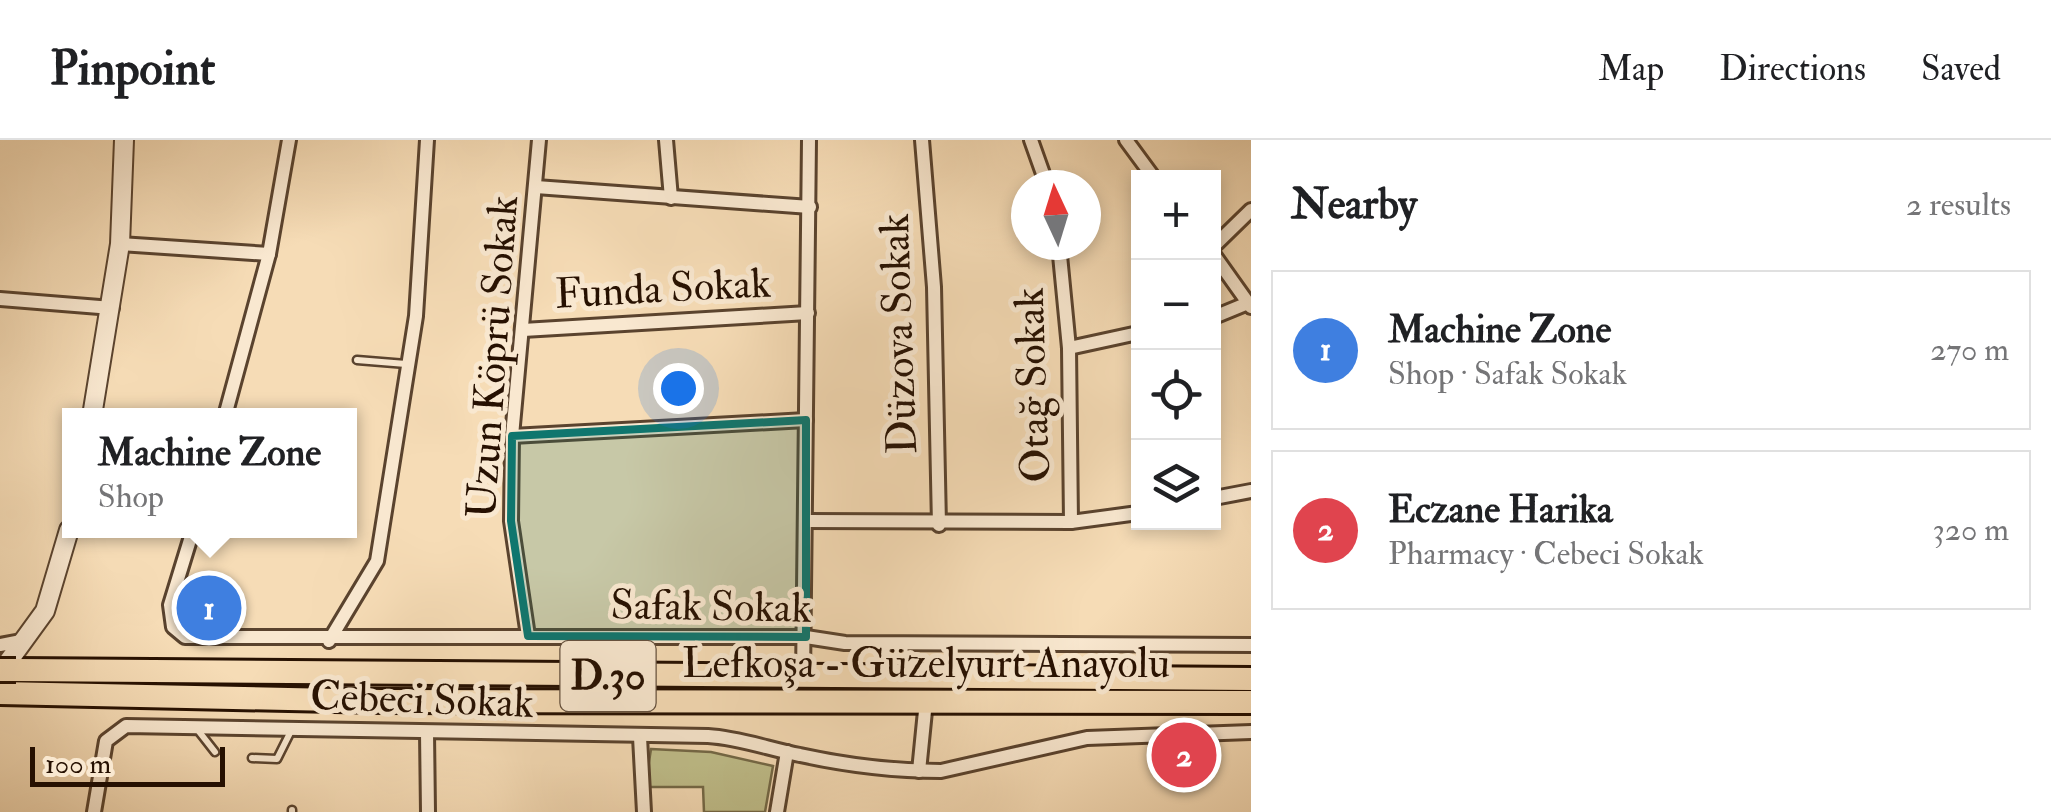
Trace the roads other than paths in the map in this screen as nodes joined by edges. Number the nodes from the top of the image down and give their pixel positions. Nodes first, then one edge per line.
1 (115, 140) edge
2 (124, 140) edge
3 (289, 140) edge
4 (427, 140) edge
5 (539, 140) edge
6 (666, 140) edge
7 (809, 140) edge
8 (922, 140) edge
9 (1031, 140) edge
10 (1126, 140) edge
11 (1042, 170) edge
12 (1148, 170) edge
13 (536, 187) junction
14 (672, 198) junction
15 (810, 207) junction
16 (1251, 210) edge
17 (1221, 239) edge
18 (120, 244) junction
19 (269, 254) junction
20 (1060, 260) edge
21 (1218, 260) edge
22 (0, 299) edge
23 (1250, 305) edge
24 (112, 308) junction
25 (808, 313) junction
26 (1221, 315) edge
27 (522, 330) junction
28 (1131, 335) edge
29 (1069, 348) junction
30 (358, 360) dead end
31 (408, 364) junction
32 (93, 408) edge
33 (228, 408) edge
34 (806, 420) junction
35 (512, 436) junction
36 (1251, 491) edge
37 (1221, 497) edge
38 (1131, 514) edge
39 (806, 521) junction
40 (1071, 522) junction
41 (939, 525) junction
42 (67, 538) edge
43 (191, 538) edge
44 (528, 636) junction
45 (806, 637) junction
46 (329, 641) junction
47 (1251, 645) edge
48 (5, 664) edge
49 (804, 678) junction
50 (1251, 680) edge
51 (0, 693) edge
52 (926, 701) junction
53 (1251, 702) edge
54 (192, 724) junction
55 (292, 728) junction
56 (1251, 732) edge
57 (427, 734) junction
58 (640, 737) junction
59 (215, 752) dead end
60 (788, 752) junction
61 (252, 758) dead end
62 (919, 771) junction
63 (94, 812) edge
64 (428, 812) edge
65 (644, 812) edge
66 (777, 812) edge

1 - 2 street
2 - 18 street
3 - 19 street
4 - 31 street
5 - 13 street, Uzun Köprü Sokak
6 - 14 street
7 - 15 street
8 - 41 street, Düzova Sokak
9 - 11 street
10 - 12 street
13 - 14 street
13 - 27 street, Uzun Köprü Sokak
14 - 15 street
15 - 25 street
16 - 17 street
18 - 19 street
18 - 24 street
19 - 33 street
20 - 29 street, Otağ Sokak
21 - 23 street
22 - 24 street
23 - 26 street
24 - 32 street
25 - 27 street, Funda Sokak
25 - 34 street
27 - 35 street, Uzun Köprü Sokak
28 - 29 street
29 - 40 street, Otağ Sokak
30 - 31 lane
31 - 46 street
34 - 35 street
34 - 39 street
35 - 44 street, Uzun Köprü Sokak
36 - 37 street
38 - 40 street
39 - 41 street
39 - 45 street
40 - 41 street
42 - 48 street
43 - 46 street, Safak Sokak
44 - 45 street, Safak Sokak
44 - 46 street, Safak Sokak
45 - 47 street, Safak Sokak
45 - 49 street
48 - 49 highway, Lefkoşa - Güzelyurt Anayolu / D.30
49 - 50 highway, Lefkoşa - Güzelyurt Anayolu / D.30
51 - 52 highway, Lefkoşa - Güzelyurt Anayolu / D.30
52 - 53 highway, Lefkoşa - Güzelyurt Anayolu / D.30
52 - 62 street
54 - 55 street, Cebeci Sokak
54 - 59 lane
54 - 63 street, Cebeci Sokak
55 - 57 street, Cebeci Sokak
55 - 61 lane
56 - 62 street, Cebeci Sokak
57 - 58 street, Cebeci Sokak
57 - 64 street
58 - 60 street, Cebeci Sokak
58 - 65 street
60 - 62 street, Cebeci Sokak
60 - 66 street

